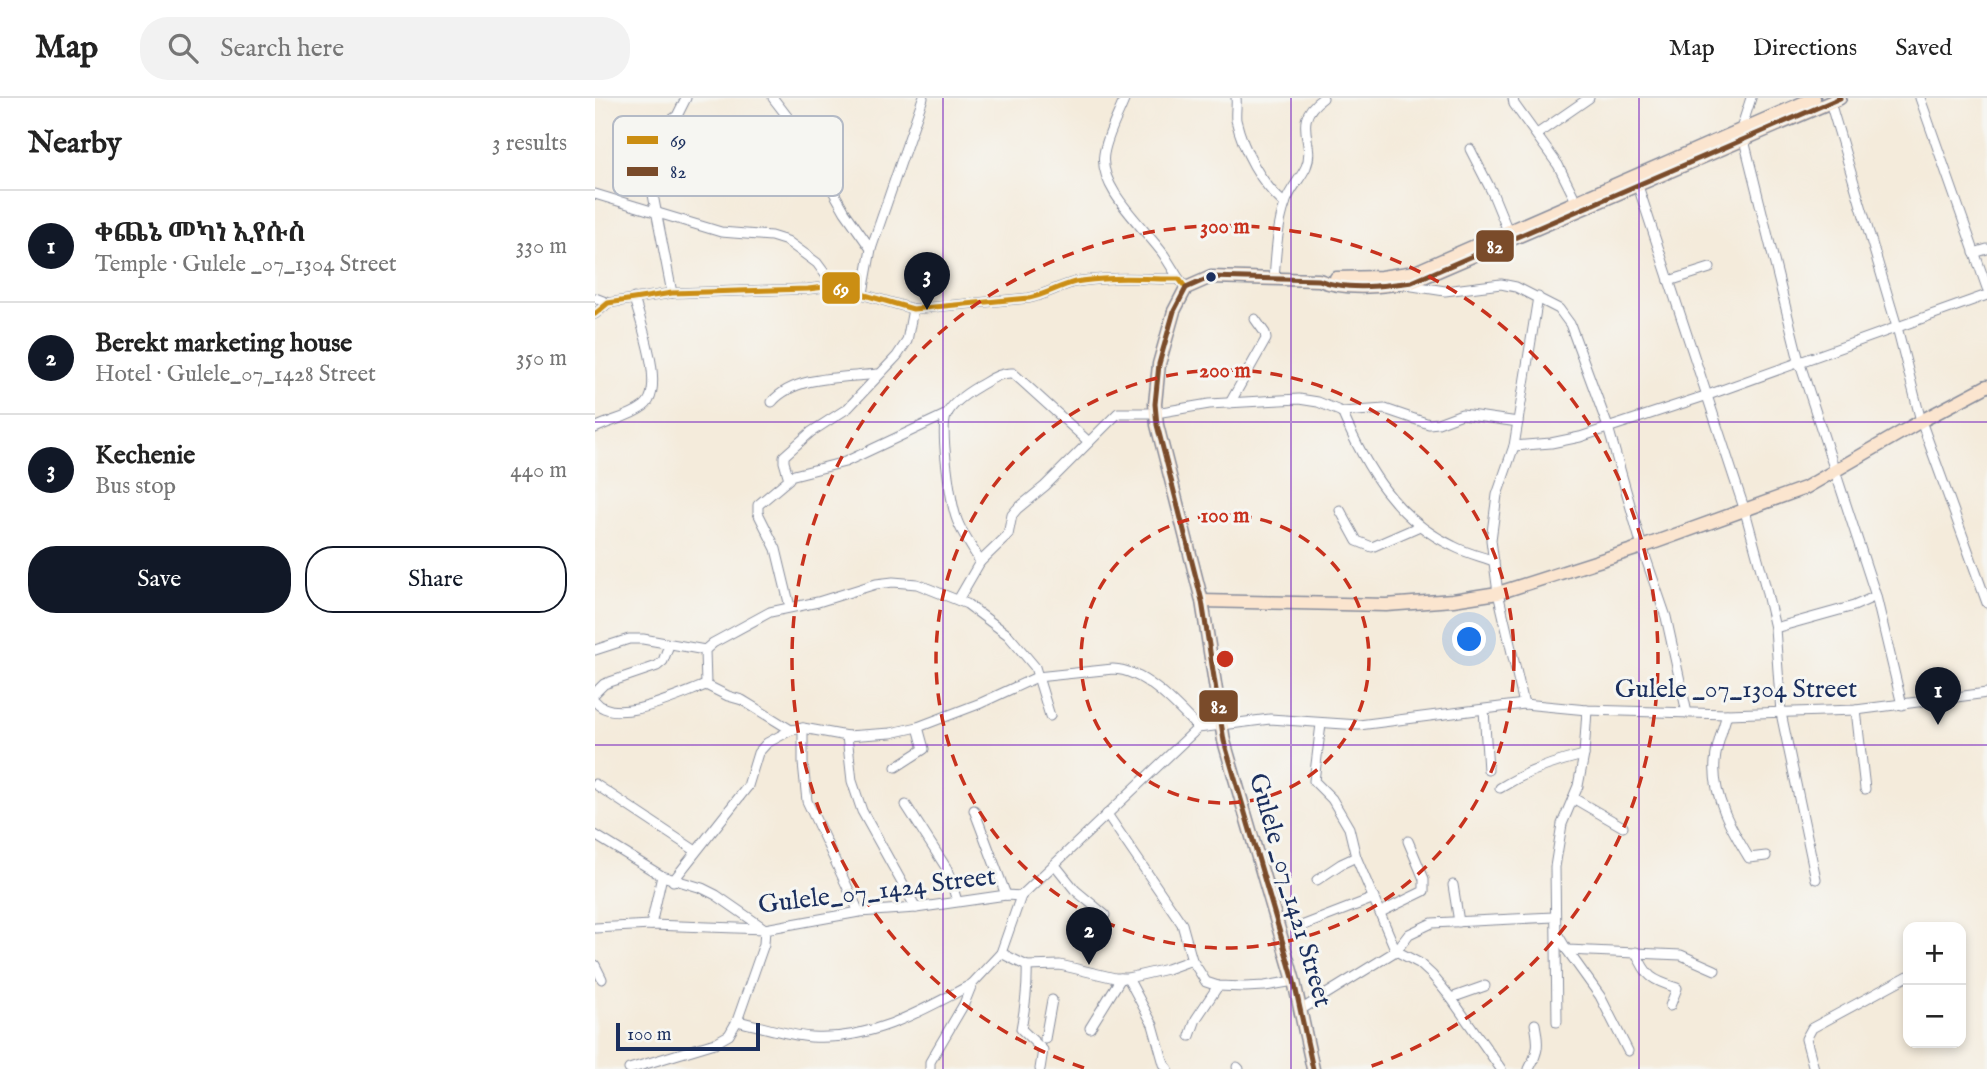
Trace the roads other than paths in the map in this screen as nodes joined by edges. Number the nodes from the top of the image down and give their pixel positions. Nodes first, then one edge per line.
1 (686, 98) edge
2 (773, 98) edge
3 (923, 98) edge
4 (1125, 98) edge
5 (1249, 98) edge
6 (1323, 98) edge
7 (1513, 98) edge
8 (1589, 98) edge
9 (1751, 98) edge
10 (1814, 98) edge
11 (1920, 98) edge
12 (1236, 100) edge
13 (1835, 100) edge
14 (677, 116) edge
15 (786, 116) edge
16 (1537, 134) junction
17 (1742, 135) junction
18 (1470, 149) dead end
19 (1637, 183) junction
20 (595, 194) edge
21 (653, 196) edge
22 (836, 196) edge
23 (1576, 201) junction
24 (1285, 204) junction
25 (656, 214) junction
26 (1508, 231) junction
27 (871, 249) junction
28 (1987, 249) edge
29 (1974, 253) junction
30 (1710, 268) dead end
31 (1274, 279) junction
32 (1319, 280) junction
33 (1669, 281) junction
34 (1182, 283) junction
35 (1397, 284) junction
36 (834, 286) junction
37 (1987, 288) edge
38 (672, 293) junction
39 (863, 293) junction
40 (1987, 295) edge
41 (1538, 297) junction
42 (595, 298) edge
43 (634, 298) junction
44 (608, 303) junction
45 (912, 309) junction
46 (595, 314) edge
47 (1255, 319) dead end
48 (1897, 327) junction
49 (1799, 361) junction
50 (877, 374) junction
51 (1987, 386) edge
52 (1708, 395) junction
53 (772, 402) dead end
54 (1230, 403) junction
55 (1342, 412) junction
56 (1156, 413) junction
57 (947, 414) junction
58 (1921, 421) junction
59 (1518, 422) junction
60 (1608, 427) junction
61 (595, 428) edge
62 (1089, 442) junction
63 (1514, 446) junction
64 (1835, 471) junction
65 (790, 476) junction
66 (1340, 510) dead end
67 (1745, 511) junction
68 (1420, 526) junction
69 (1641, 547) junction
70 (1494, 561) junction
71 (980, 562) junction
72 (1498, 593) junction
73 (1876, 596) junction
74 (958, 600) junction
75 (1202, 601) junction
76 (1987, 603) edge
77 (790, 607) junction
78 (1775, 628) junction
79 (669, 645) junction
80 (595, 650) edge
81 (705, 650) junction
82 (1037, 677) junction
83 (706, 685) junction
84 (595, 693) edge
85 (1987, 693) edge
86 (595, 701) edge
87 (1524, 704) junction
88 (1902, 705) junction
89 (1484, 710) junction
90 (1587, 710) junction
91 (1856, 710) junction
92 (1687, 713) junction
93 (1780, 713) junction
94 (1727, 714) junction
95 (1051, 716) dead end
96 (1223, 724) junction
97 (1321, 724) junction
98 (918, 727) junction
99 (803, 728) junction
100 (1198, 728) junction
101 (791, 730) junction
102 (846, 736) junction
103 (1584, 755) junction
104 (896, 767) dead end
105 (1488, 770) dead end
106 (595, 784) edge
107 (1500, 788) dead end
108 (1865, 789) dead end
109 (1573, 798) junction
110 (906, 805) dead end
111 (974, 810) dead end
112 (1107, 814) junction
113 (1623, 827) dead end
114 (595, 835) edge
115 (1408, 841) dead end
116 (696, 850) junction
117 (1766, 856) dead end
118 (1356, 857) junction
119 (1055, 865) junction
120 (662, 876) junction
121 (1816, 878) dead end
122 (1317, 880) dead end
123 (673, 881) junction
124 (1453, 884) dead end
125 (1006, 895) junction
126 (1021, 896) junction
127 (1374, 898) junction
128 (957, 901) junction
129 (916, 908) junction
130 (859, 912) junction
131 (1381, 912) junction
132 (1105, 915) dead end
133 (1554, 917) junction
134 (1459, 922) junction
135 (651, 925) junction
136 (1299, 927) dead end
137 (595, 928) edge
138 (765, 929) junction
139 (1557, 934) junction
140 (1567, 950) junction
141 (1396, 951) junction
142 (1636, 952) junction
143 (1001, 953) junction
144 (1192, 960) junction
145 (595, 965) edge
146 (1027, 966) junction
147 (1715, 970) dead end
148 (1125, 978) junction
149 (602, 979) dead end
150 (1903, 979) edge
151 (1294, 981) junction
152 (972, 984) junction
153 (1218, 986) junction
154 (1485, 986) dead end
155 (1451, 998) junction
156 (1052, 1000) dead end
157 (1670, 1006) dead end
158 (1302, 1009) junction
159 (737, 1021) junction
160 (1557, 1022) dead end
161 (1535, 1024) dead end
162 (1090, 1028) dead end
163 (1190, 1035) dead end
164 (1034, 1040) junction
165 (1628, 1051) dead end
166 (629, 1069) edge
167 (930, 1069) edge
168 (1039, 1069) edge
169 (1168, 1069) edge
170 (1313, 1069) edge
171 (1500, 1069) edge
172 (1529, 1069) edge
173 (1814, 1069) edge

1 - 14 street
2 - 15 street
3 - 27 street
4 - 34 street
5 - 12 street
6 - 24 street
7 - 16 street
8 - 16 street
9 - 17 street
10 - 17 main road
11 - 29 street
12 - 24 street
13 - 17 main road
13 - 48 street
16 - 23 street
17 - 19 main road
17 - 23 main road
17 - 49 street
18 - 26 street
19 - 33 street
19 - 35 main road
20 - 25 street
21 - 25 street
22 - 27 street
23 - 26 main road
24 - 31 street
25 - 36 street
25 - 38 street
26 - 32 main road
27 - 39 street
28 - 29 street
29 - 37 street
30 - 33 street
31 - 32 main road
31 - 34 main road
32 - 35 main road
33 - 52 street
34 - 45 street
34 - 56 main road, Gulele _07_1421 Street
35 - 41 street
36 - 38 street
36 - 39 street
38 - 43 street
39 - 45 street
40 - 48 street
41 - 59 street
41 - 60 street
42 - 44 street
43 - 44 street
43 - 61 street
44 - 46 street
45 - 50 street
47 - 54 street
48 - 49 street
48 - 58 street
49 - 52 street
49 - 64 street
50 - 53 street
50 - 65 street
51 - 58 main road
52 - 60 street
52 - 67 street
54 - 55 street
54 - 56 street
55 - 59 street
55 - 68 street
56 - 62 street
56 - 75 main road, Gulele _07_1421 Street
57 - 62 street
57 - 65 street
57 - 71 street
58 - 64 main road
58 - 76 street
59 - 63 street
60 - 63 street
60 - 69 street
62 - 71 street
63 - 70 street
64 - 67 main road
64 - 73 street
65 - 77 street
66 - 68 street
67 - 69 main road
67 - 78 street
68 - 70 street
69 - 72 main road
69 - 92 street
70 - 72 street
71 - 74 street
72 - 75 main road
72 - 87 street
73 - 78 street
73 - 88 street
74 - 77 street
74 - 82 street
75 - 96 main road, Gulele _07_1421 Street
77 - 81 street
78 - 93 street
79 - 80 street
79 - 81 street
79 - 84 street
81 - 83 street
82 - 95 street
82 - 98 street
82 - 100 street
83 - 86 street
83 - 101 street
85 - 88 street, Gulele _07_1304 Street
87 - 89 street, Gulele _07_1304 Street
87 - 90 street, Gulele _07_1304 Street
88 - 91 street, Gulele _07_1304 Street
89 - 97 street, Gulele _07_1304 Street
89 - 105 street
90 - 92 street, Gulele _07_1304 Street
90 - 103 street
91 - 93 street, Gulele _07_1304 Street
91 - 108 street
92 - 94 street, Gulele _07_1304 Street
93 - 94 street, Gulele _07_1304 Street
93 - 121 street
94 - 117 street
96 - 97 street, Gulele _07_1304 Street
96 - 100 street
96 - 151 main road, Gulele _07_1421 Street
97 - 118 street
98 - 102 street
98 - 104 street
99 - 101 street
99 - 102 street
99 - 130 street
100 - 112 street, Gulele_07_1424 Street
101 - 116 street
102 - 129 street
103 - 107 street
103 - 109 street
106 - 116 street
109 - 113 street
109 - 133 street
110 - 128 street
111 - 125 street
112 - 119 street, Gulele_07_1424 Street
112 - 144 street
114 - 120 street
115 - 131 street
116 - 123 street
118 - 122 street
118 - 127 street
119 - 126 street, Gulele_07_1424 Street
119 - 132 street
120 - 123 street
120 - 135 street
123 - 138 street
124 - 134 street
125 - 126 street, Gulele_07_1424 Street
125 - 128 street, Gulele_07_1424 Street
126 - 143 street
127 - 131 street
127 - 136 street
128 - 129 street, Gulele_07_1424 Street
129 - 130 street, Gulele_07_1424 Street
130 - 138 street, Gulele_07_1424 Street
131 - 141 street
133 - 134 street
133 - 139 street
134 - 141 street
135 - 137 street, Gulele_07_1424 Street
135 - 138 street, Gulele_07_1424 Street
138 - 159 street
139 - 140 street
139 - 160 street
140 - 142 street
140 - 165 street
141 - 155 street
141 - 158 street
142 - 147 street
142 - 157 street
143 - 146 street
143 - 152 street
144 - 148 street
144 - 153 street
145 - 149 street
146 - 148 street
146 - 164 street
148 - 162 street
148 - 169 street
150 - 173 street
151 - 153 street
151 - 158 main road, Gulele _07_1421 Street
152 - 159 street
152 - 167 street
153 - 163 street
154 - 155 street
155 - 171 street
156 - 164 street
158 - 170 main road, Gulele _07_1421 Street
159 - 166 street
161 - 172 street
164 - 168 street

